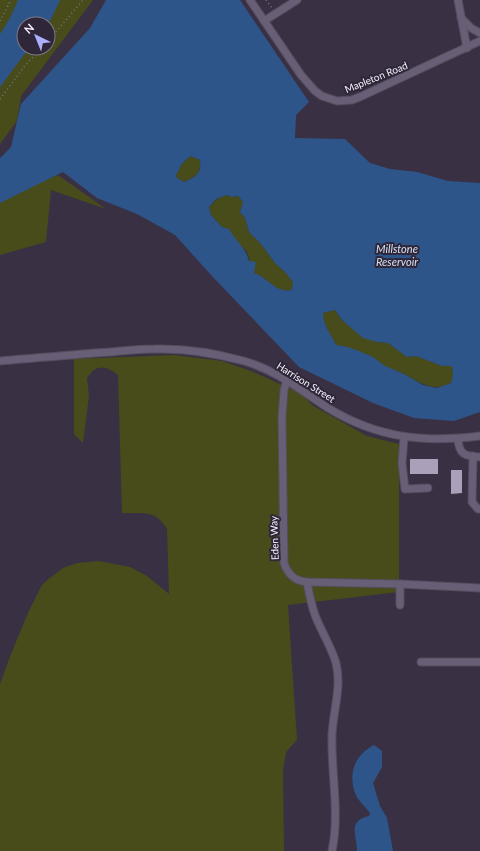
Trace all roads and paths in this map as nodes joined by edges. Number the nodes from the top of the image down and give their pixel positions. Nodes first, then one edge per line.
1 (11, 0) edge
2 (83, 0) edge
3 (250, 0) edge
4 (266, 0) edge
5 (297, 0) edge
6 (458, 0) edge
7 (276, 12) junction
8 (461, 18) junction
9 (0, 21) edge
10 (264, 21) junction
11 (56, 32) edge
12 (480, 33) edge
13 (480, 42) edge
14 (467, 48) junction
15 (34, 56) edge
16 (0, 98) edge
17 (0, 360) edge
18 (287, 380) junction
19 (480, 436) edge
20 (404, 437) junction
21 (458, 439) junction
22 (476, 456) edge
23 (428, 488) dead end
24 (480, 509) edge
25 (307, 582) junction
26 (400, 584) junction
27 (480, 588) edge
28 (400, 605) dead end
29 (420, 662) dead end
30 (480, 662) edge
31 (332, 851) edge

1 - 9 path
2 - 11 path
3 - 10 street, Mapleton Road
4 - 7 path
5 - 7 street
6 - 8 street
7 - 10 street
8 - 12 street
8 - 14 street
10 - 14 street, Mapleton Road
13 - 14 street, Mapleton Road
15 - 16 path
17 - 18 street, Harrison Street
18 - 20 street, Harrison Street
18 - 25 street, Eden Way
19 - 21 street, Harrison Street
20 - 21 street, Harrison Street
20 - 23 street
21 - 22 street
22 - 24 street
25 - 26 street, Eden Way
25 - 31 street
26 - 27 street, Eden Way
26 - 28 street
29 - 30 street

